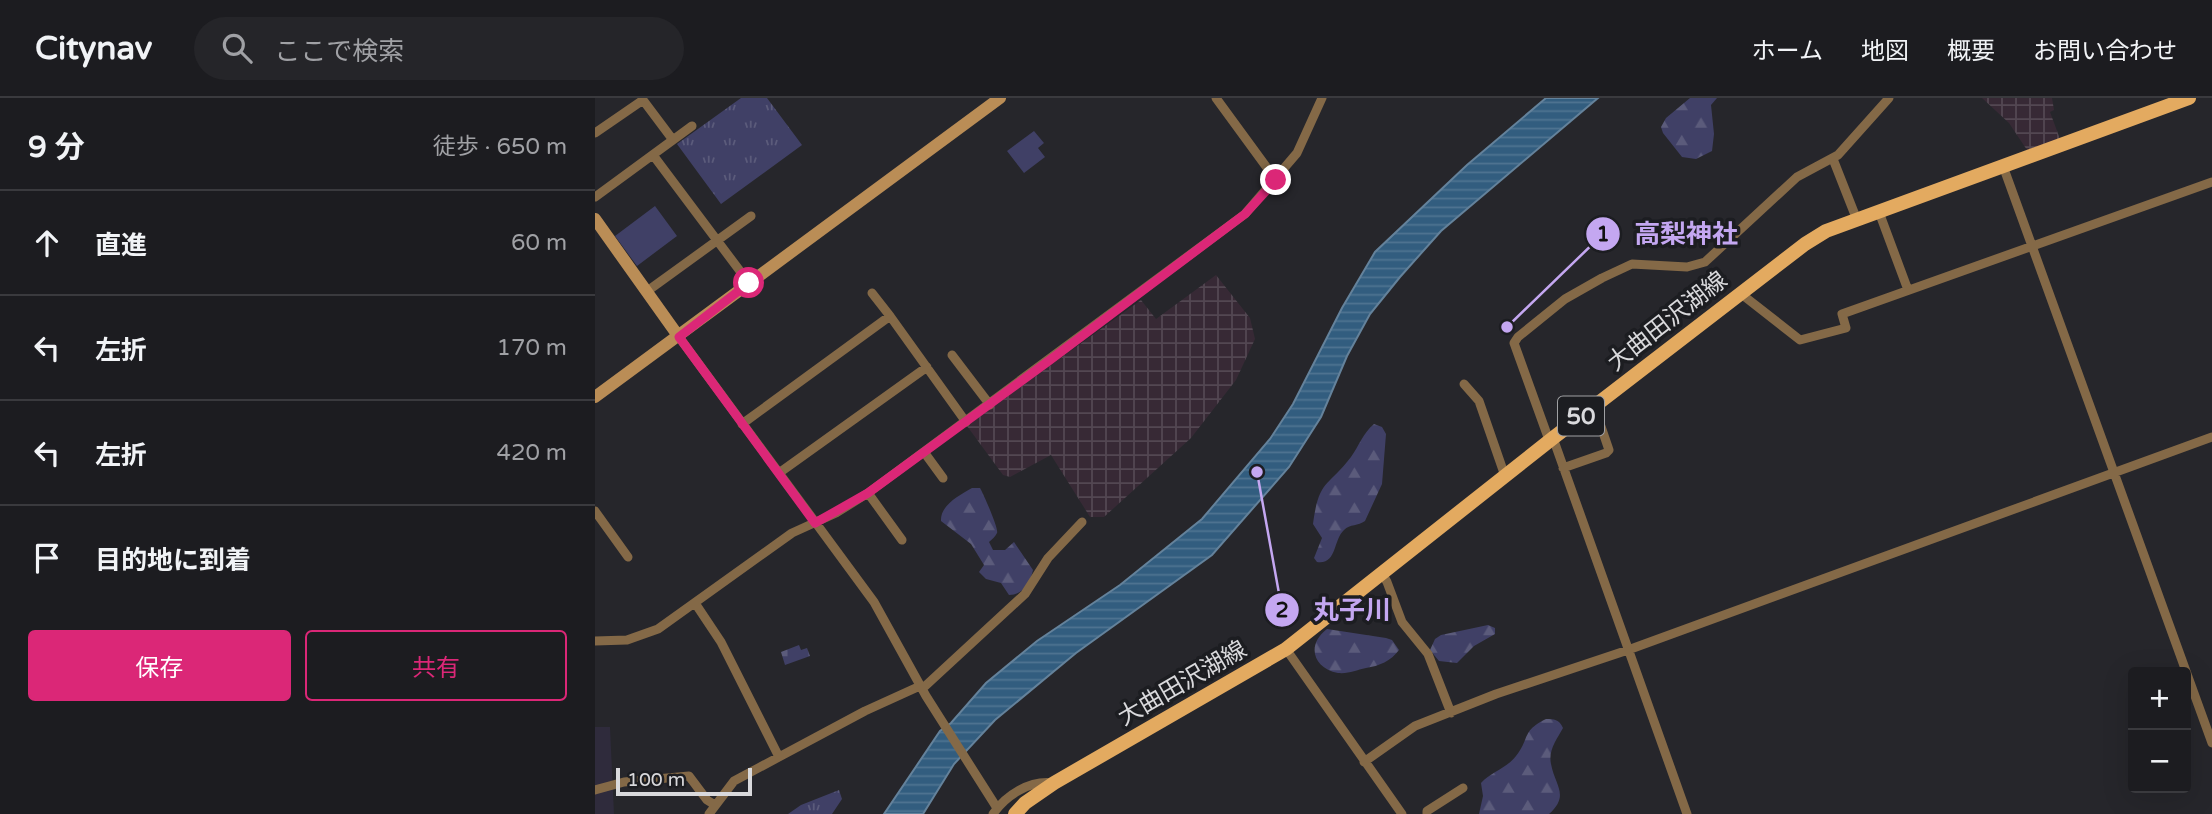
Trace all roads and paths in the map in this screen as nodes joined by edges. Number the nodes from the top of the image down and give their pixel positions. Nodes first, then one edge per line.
1 (1000, 98) edge
2 (1216, 98) edge
3 (1322, 98) edge
4 (1889, 98) edge
5 (2189, 98) edge
6 (692, 126) dead end
7 (595, 133) edge
8 (673, 140) junction
9 (653, 155) junction
10 (1833, 159) junction
11 (2003, 166) junction
12 (1276, 180) junction
13 (2212, 181) edge
14 (595, 197) edge
15 (1878, 212) junction
16 (751, 216) dead end
17 (595, 219) edge
18 (1857, 220) junction
19 (717, 240) junction
20 (2032, 246) junction
21 (749, 283) junction
22 (1908, 290) junction
23 (646, 292) junction
24 (872, 293) dead end
25 (1740, 293) junction
26 (890, 316) junction
27 (679, 337) junction
28 (953, 355) dead end
29 (927, 368) junction
30 (1464, 384) dead end
31 (595, 397) edge
32 (990, 405) junction
33 (1594, 406) junction
34 (966, 422) junction
35 (742, 424) junction
36 (2212, 437) edge
37 (1551, 439) junction
38 (925, 452) junction
39 (1563, 468) junction
40 (2115, 471) junction
41 (779, 474) junction
42 (1505, 476) junction
43 (943, 478) dead end
44 (868, 493) junction
45 (595, 511) edge
46 (815, 523) junction
47 (1082, 523) dead end
48 (902, 540) dead end
49 (628, 557) dead end
50 (1382, 573) junction
51 (695, 603) junction
52 (595, 642) edge
53 (1286, 649) junction
54 (1628, 650) junction
55 (923, 690) junction
56 (1451, 713) junction
57 (2212, 743) edge
58 (779, 757) junction
59 (1364, 762) junction
60 (1054, 783) junction
61 (1463, 788) dead end
62 (595, 790) edge
63 (994, 808) edge
64 (712, 810) edge
65 (1024, 810) edge
66 (1402, 814) edge
67 (1427, 814) edge
68 (1687, 814) edge

1 - 21 street
2 - 12 street
3 - 12 street
4 - 10 street
5 - 11 main road, 大曲田沢湖線 / 50
6 - 8 street
7 - 8 street
8 - 9 street
9 - 14 street
9 - 19 street
10 - 18 street
10 - 37 street
11 - 15 main road, 大曲田沢湖線 / 50
11 - 20 street
12 - 32 street
13 - 20 street
15 - 18 main road, 大曲田沢湖線 / 50
15 - 22 street
16 - 19 street
17 - 23 street
18 - 25 main road, 大曲田沢湖線 / 50
19 - 21 street
19 - 23 street
20 - 22 street
20 - 40 street
21 - 27 street
22 - 25 street
23 - 27 street
24 - 26 street
25 - 33 main road, 大曲田沢湖線 / 50
26 - 29 street
26 - 35 street
27 - 31 street
27 - 35 street
28 - 32 street
29 - 34 street
29 - 41 street
30 - 42 street
32 - 34 street
33 - 37 main road, 大曲田沢湖線 / 50
33 - 39 street
34 - 38 street
35 - 41 street
36 - 40 street
37 - 39 street
37 - 42 main road, 大曲田沢湖線 / 50
38 - 43 street
38 - 44 street
39 - 54 street
40 - 54 street
40 - 57 street
41 - 46 street
42 - 50 main road, 大曲田沢湖線 / 50
44 - 46 street
44 - 48 street
45 - 49 street
46 - 51 street
46 - 55 street
47 - 55 street
50 - 53 main road, 大曲田沢湖線 / 50
50 - 56 street
51 - 52 street
51 - 58 street
53 - 59 street
53 - 60 main road, 大曲田沢湖線 / 50
54 - 56 street
54 - 68 street
55 - 58 street
55 - 63 street
56 - 59 street
58 - 64 street
59 - 66 street
60 - 63 street
60 - 65 main road, 大曲田沢湖線 / 50
61 - 67 street
62 - 64 street

